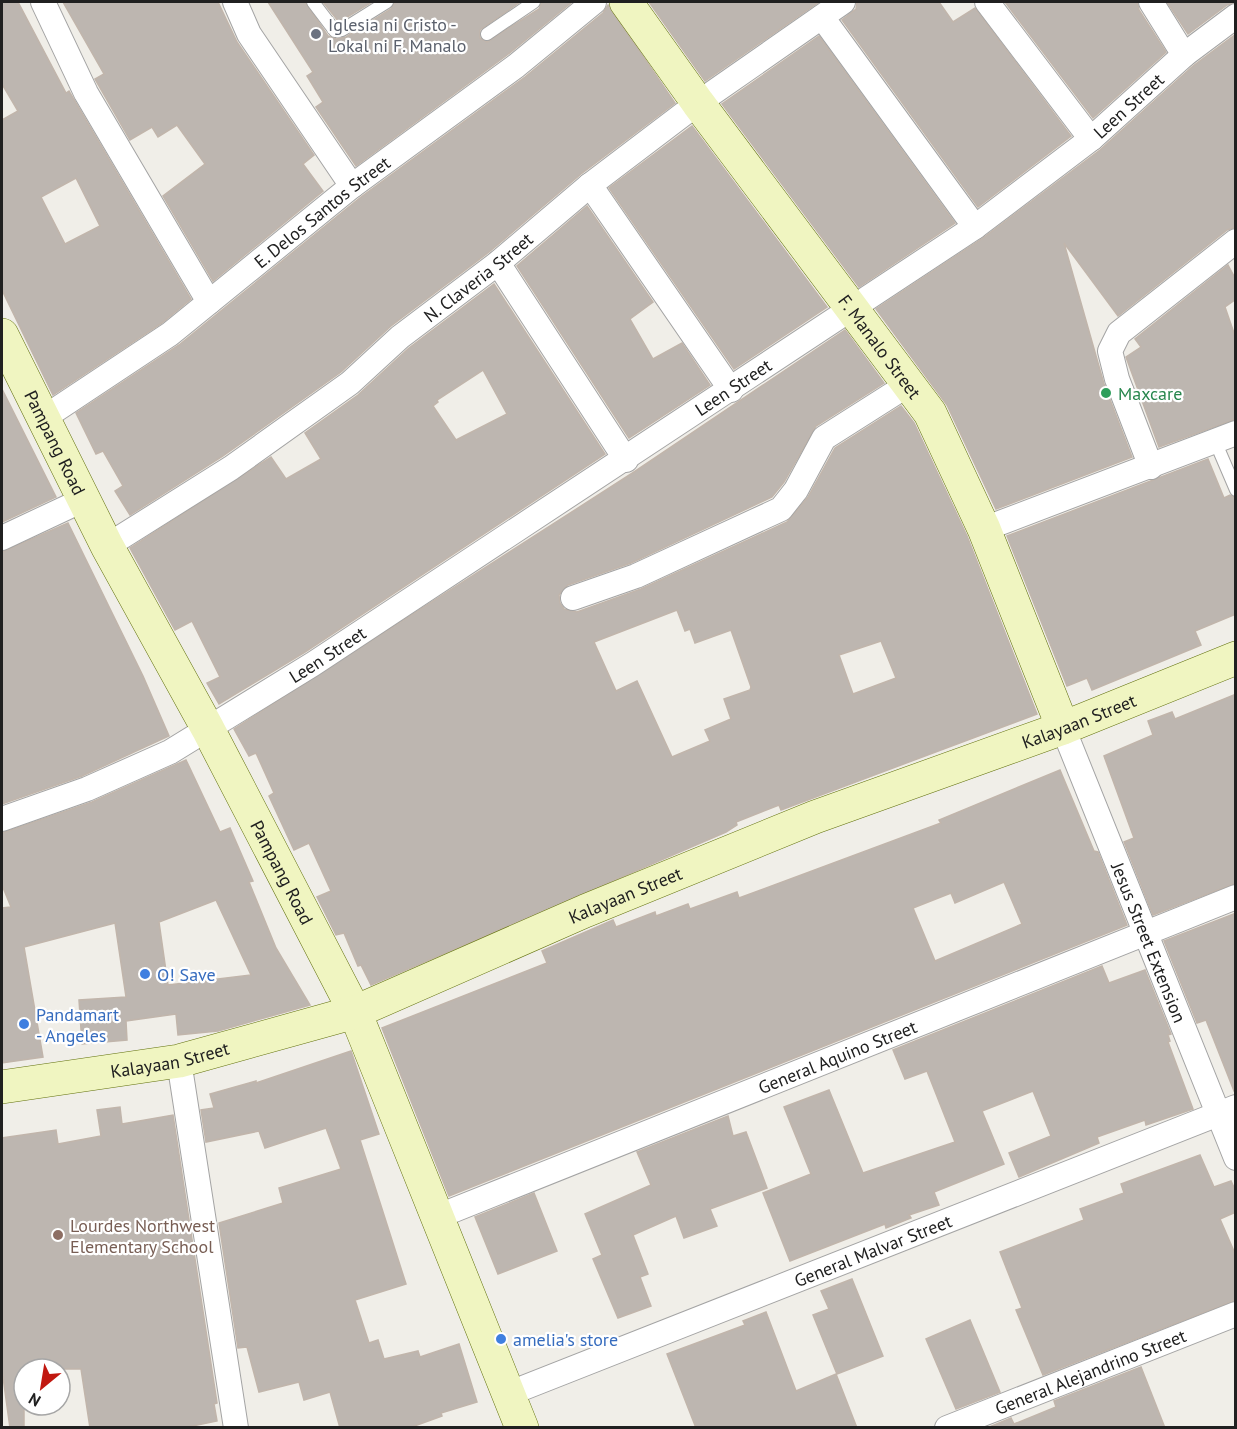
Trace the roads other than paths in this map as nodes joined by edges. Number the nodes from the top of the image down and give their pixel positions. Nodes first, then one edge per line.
1 (43, 2) edge
2 (234, 2) edge
3 (313, 2) edge
4 (387, 2) edge
5 (534, 2) edge
6 (594, 2) edge
7 (627, 2) edge
8 (843, 2) edge
9 (987, 2) edge
10 (1151, 2) edge
11 (822, 16) junction
12 (1236, 16) edge
13 (487, 34) dead end
14 (1184, 55) junction
15 (698, 103) junction
16 (1090, 139) junction
17 (590, 185) junction
18 (352, 186) junction
19 (975, 227) junction
20 (1236, 241) edge
21 (498, 263) junction
22 (209, 302) junction
23 (852, 310) junction
24 (2, 335) edge
25 (909, 384) junction
26 (731, 390) junction
27 (45, 417) junction
28 (1226, 437) edge
29 (626, 460) junction
30 (1151, 467) junction
31 (1236, 490) edge
32 (85, 499) junction
33 (984, 530) junction
34 (2, 538) edge
35 (107, 546) junction
36 (573, 598) dead end
37 (1236, 658) edge
38 (1063, 728) junction
39 (208, 729) junction
40 (2, 819) edge
41 (1236, 897) edge
42 (1144, 931) junction
43 (355, 1012) junction
44 (179, 1061) junction
45 (2, 1087) edge
46 (1227, 1111) edge
47 (1236, 1158) edge
48 (439, 1216) junction
49 (1236, 1314) edge
50 (508, 1394) junction
51 (237, 1428) edge
52 (522, 1428) edge
53 (947, 1428) edge

1 - 22 street
2 - 18 street
3 - 4 lane
5 - 13 lane
6 - 18 street, E. Delos Santos Street
7 - 15 street, F. Manalo Street
8 - 11 street, N. Claveria Street
9 - 16 street
10 - 14 street
11 - 15 street, N. Claveria Street
11 - 19 street
12 - 14 street, Leen Street
14 - 16 street, Leen Street
15 - 17 street, N. Claveria Street
15 - 23 street, F. Manalo Street
16 - 19 street, Leen Street
17 - 21 street, N. Claveria Street
17 - 26 street
18 - 22 street, E. Delos Santos Street
19 - 23 street, Leen Street
20 - 30 street
21 - 29 street
21 - 35 street, N. Claveria Street
22 - 27 street, E. Delos Santos Street
23 - 25 street, F. Manalo Street
23 - 26 street, Leen Street
24 - 27 street, Pampang Road
25 - 33 street, F. Manalo Street
25 - 36 street
26 - 29 street, Leen Street
27 - 32 street, Pampang Road
28 - 30 street
28 - 31 lane
29 - 39 street, Leen Street
30 - 33 street
32 - 34 street
32 - 35 street, Pampang Road
33 - 38 street, F. Manalo Street
35 - 39 street, Pampang Road
37 - 38 street, Kalayaan Street
38 - 42 street, Jesus Street Extension
38 - 43 street, Kalayaan Street
39 - 40 street, Leen Street
39 - 43 street, Pampang Road
41 - 42 street, General Aquino Street
42 - 46 street, Jesus Street Extension
42 - 48 street, General Aquino Street
43 - 44 street, Kalayaan Street
43 - 48 street, Pampang Road
44 - 45 street, Kalayaan Street
44 - 51 street
46 - 47 street, Jesus Street Extension
46 - 50 street, General Malvar Street
48 - 50 street, Pampang Road
49 - 53 street, General Alejandrino Street
50 - 52 street, Pampang Road

